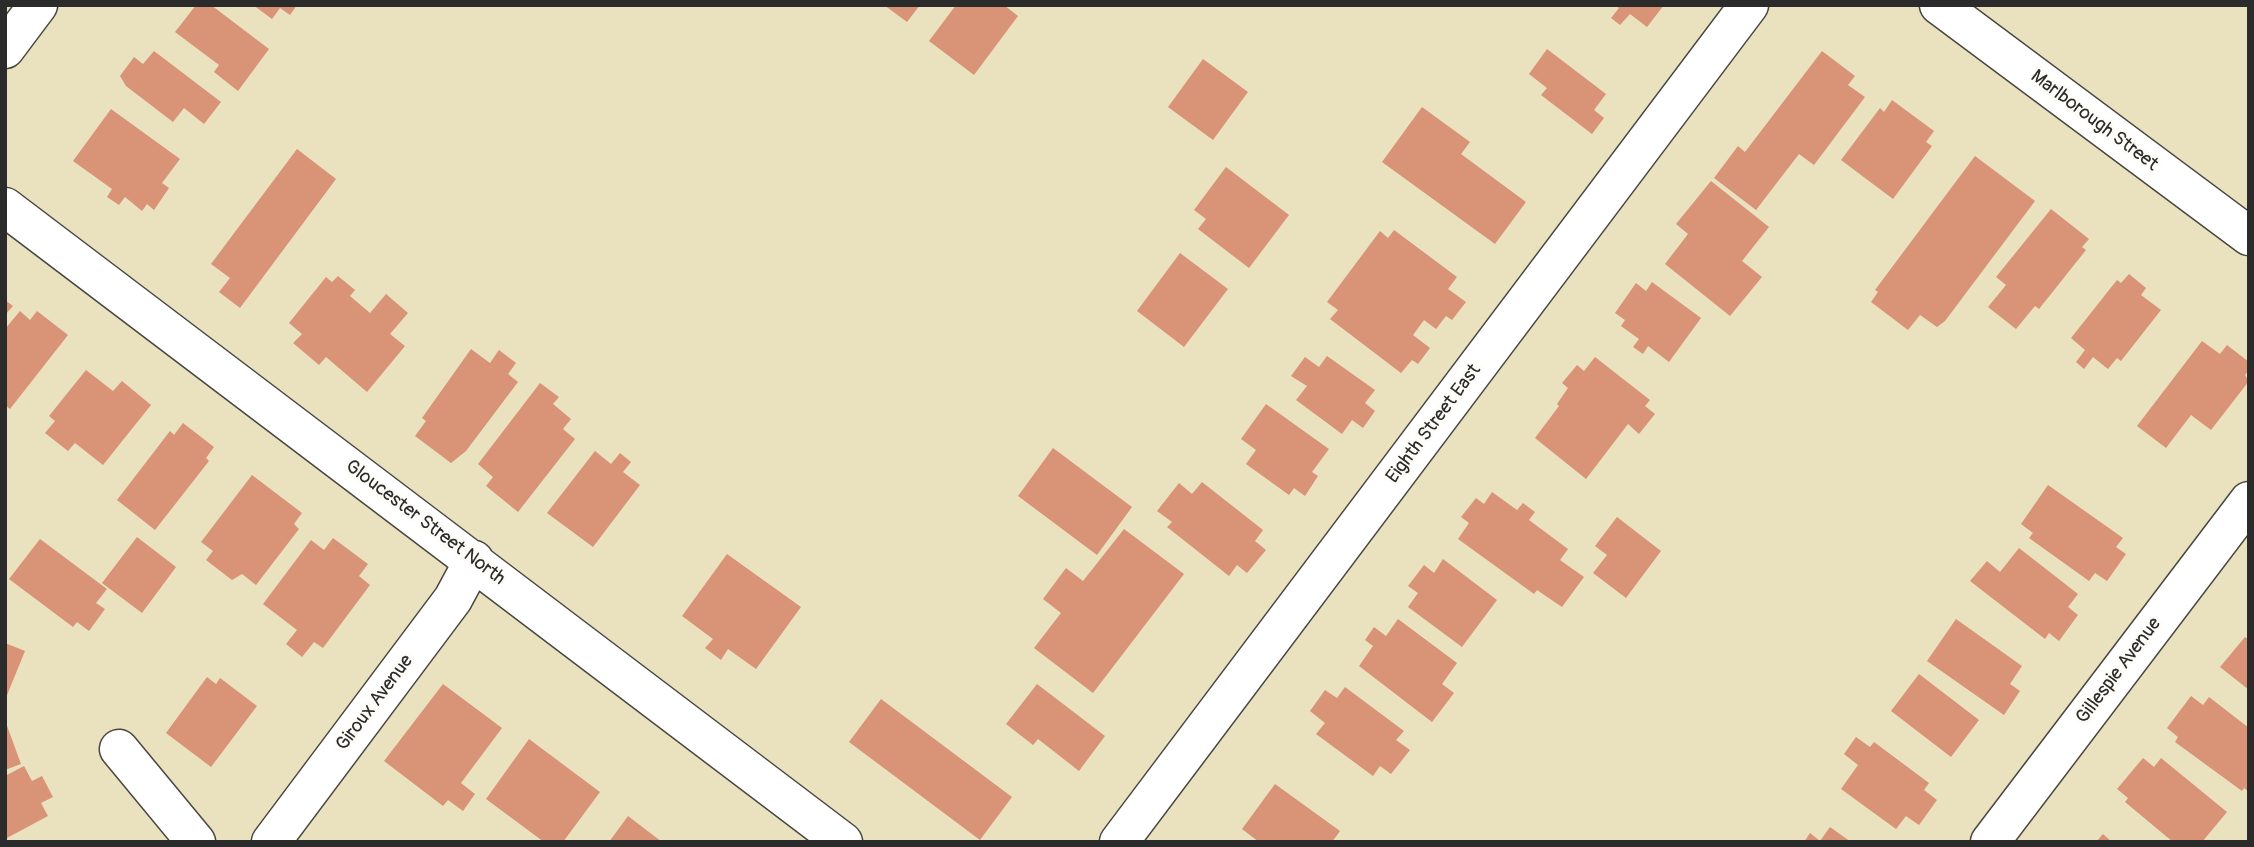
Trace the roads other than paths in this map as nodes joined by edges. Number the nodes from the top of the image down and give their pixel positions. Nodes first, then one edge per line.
1 (38, 5) edge
2 (1749, 5) edge
3 (1939, 5) edge
4 (5, 49) edge
5 (5, 207) edge
6 (2249, 236) edge
7 (2249, 501) edge
8 (474, 560) junction
9 (119, 749) dead end
10 (196, 842) edge
11 (271, 842) edge
12 (843, 842) edge
13 (1119, 842) edge
14 (1990, 842) edge

1 - 4 street
2 - 13 street, Eighth Street East
3 - 6 street, Marlborough Street
5 - 8 street, Gloucester Street North
7 - 14 street, Gillespie Avenue
8 - 11 street, Giroux Avenue
8 - 12 street, Gloucester Street North
9 - 10 street

